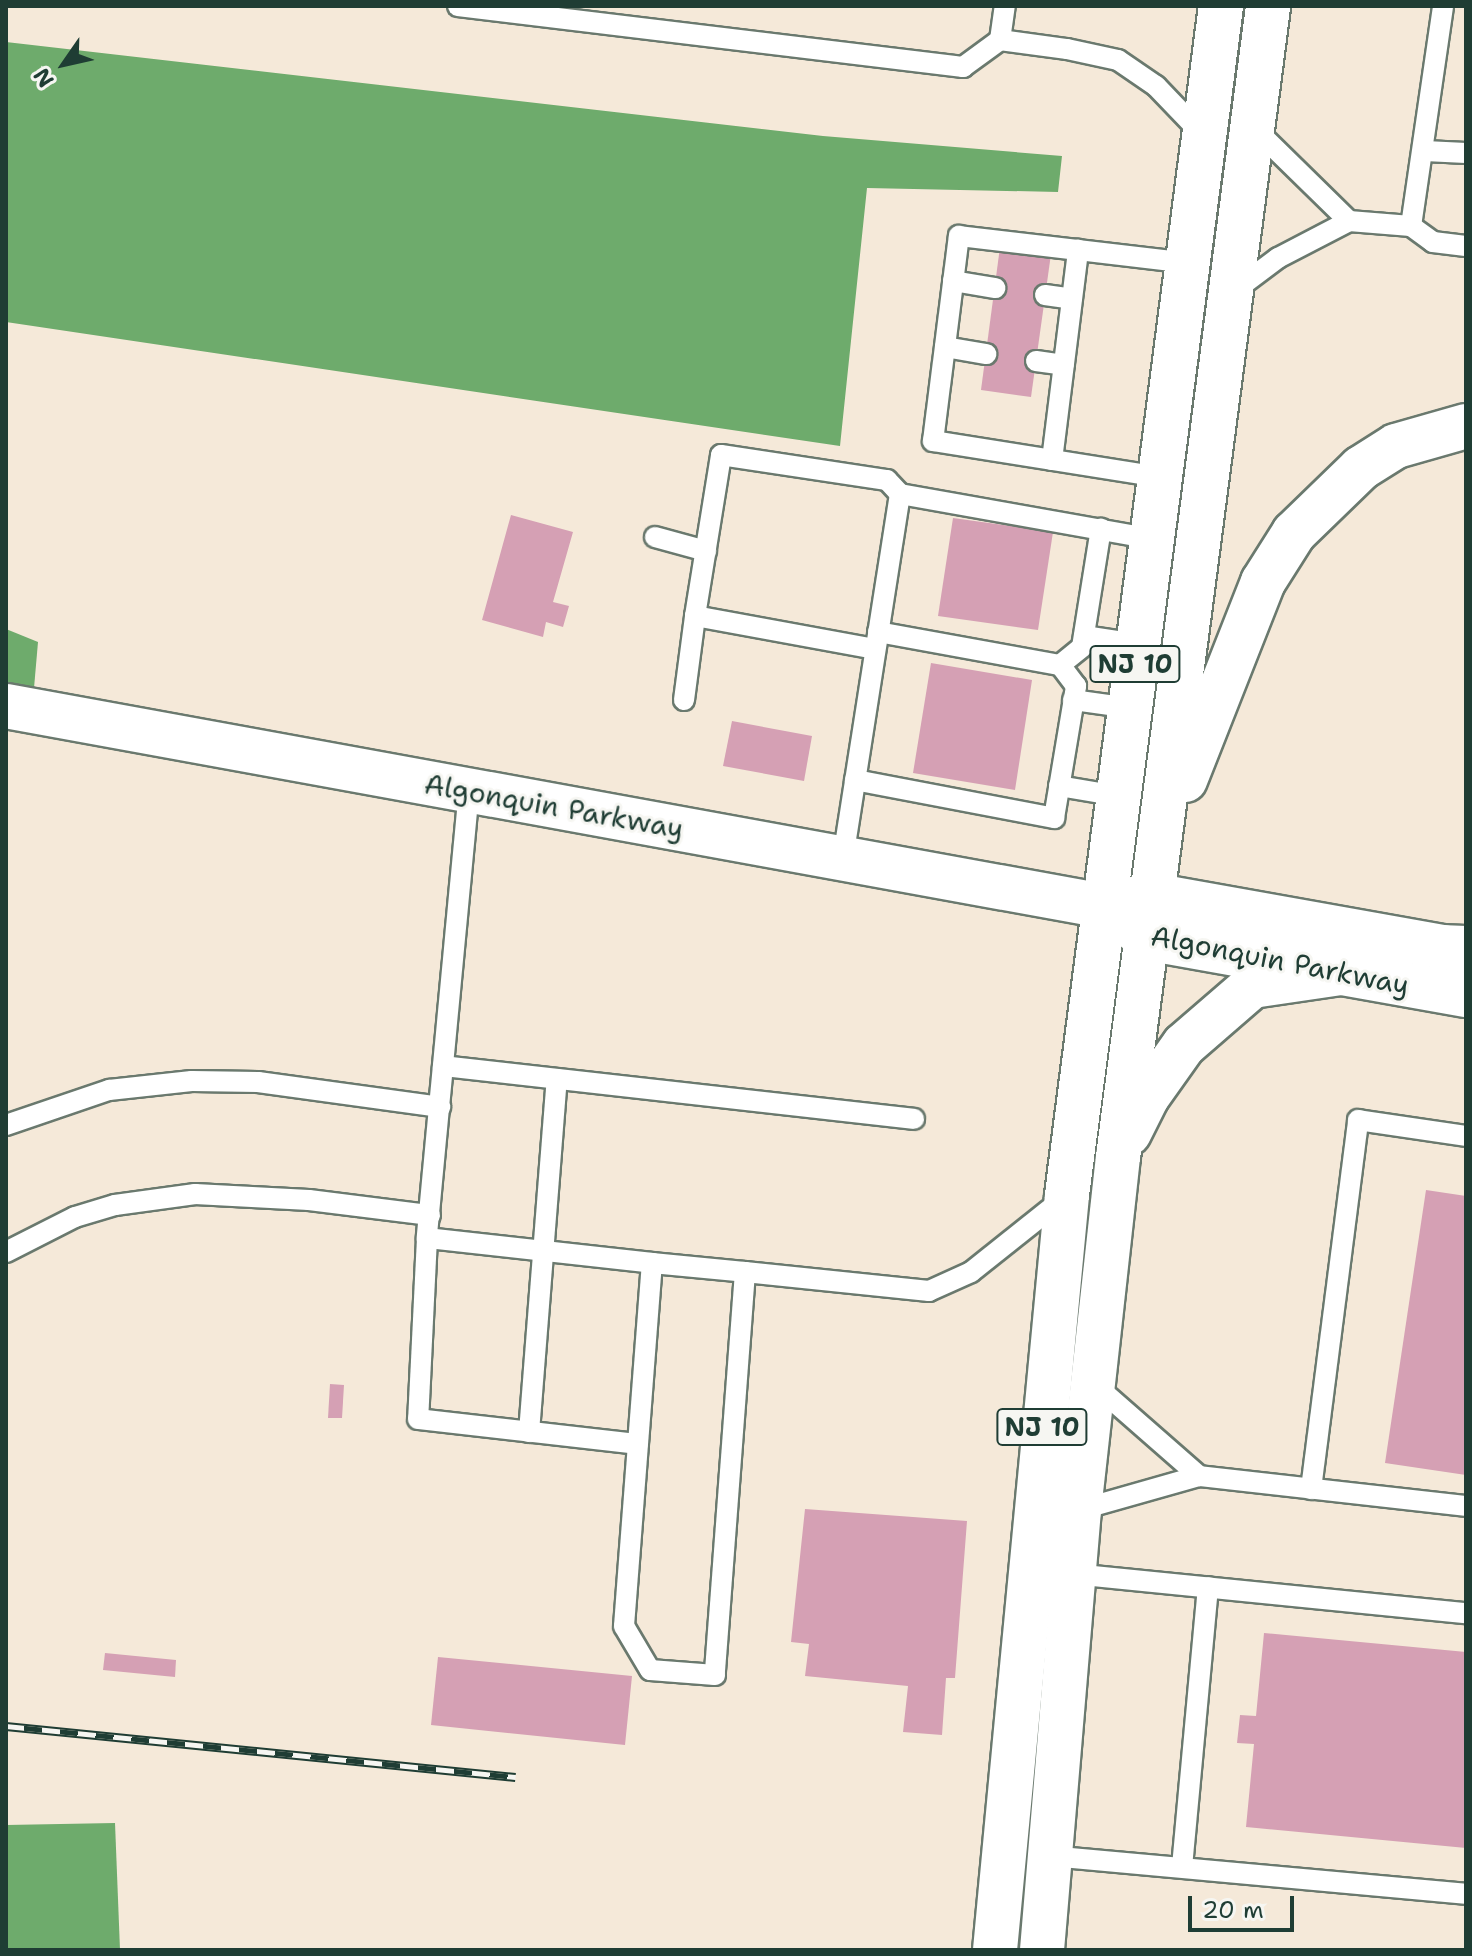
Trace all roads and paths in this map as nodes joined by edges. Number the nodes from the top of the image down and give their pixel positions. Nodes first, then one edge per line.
1 (458, 6) edge
2 (1005, 6) edge
3 (1221, 6) edge
4 (1268, 6) edge
5 (1443, 6) edge
6 (501, 9) edge
7 (1000, 40) junction
8 (1253, 127) junction
9 (1205, 138) junction
10 (1425, 151) junction
11 (1466, 153) edge
12 (1349, 221) junction
13 (1411, 226) junction
14 (1466, 246) edge
15 (1078, 250) junction
16 (1189, 263) junction
17 (953, 281) junction
18 (995, 288) dead end
19 (1231, 293) junction
20 (1045, 295) dead end
21 (1072, 299) junction
22 (945, 347) junction
23 (986, 354) dead end
24 (1036, 361) dead end
25 (1064, 365) junction
26 (1466, 426) edge
27 (1052, 460) junction
28 (1160, 477) junction
29 (900, 494) junction
30 (1101, 529) junction
31 (655, 537) dead end
32 (1152, 539) junction
33 (706, 551) junction
34 (695, 616) junction
35 (1084, 636) junction
36 (877, 641) junction
37 (1138, 644) junction
38 (1060, 665) junction
39 (684, 700) dead end
40 (1073, 700) junction
41 (6, 706) edge
42 (1130, 708) junction
43 (855, 780) junction
44 (1059, 786) junction
45 (469, 790) junction
46 (1118, 796) junction
47 (843, 858) junction
48 (1154, 876) junction
49 (1103, 906) junction
50 (1146, 938) junction
51 (1457, 949) edge
52 (1341, 973) junction
53 (1466, 995) edge
54 (443, 1066) junction
55 (557, 1079) junction
56 (440, 1107) junction
57 (914, 1119) dead end
58 (6, 1125) edge
59 (1466, 1136) edge
60 (1118, 1157) junction
61 (1067, 1195) junction
62 (430, 1215) junction
63 (427, 1238) junction
64 (543, 1251) junction
65 (6, 1252) edge
66 (652, 1263) junction
67 (745, 1272) junction
68 (1092, 1382) junction
69 (529, 1432) junction
70 (638, 1444) junction
71 (1199, 1476) junction
72 (1311, 1489) junction
73 (1466, 1506) edge
74 (1079, 1510) junction
75 (1073, 1574) junction
76 (1208, 1587) junction
77 (1466, 1613) edge
78 (1050, 1856) junction
79 (1182, 1867) junction
80 (1466, 1894) edge
81 (995, 1950) edge
82 (1042, 1950) edge

1 - 6 lane
2 - 7 lane
3 - 9 main road, NJ 10
4 - 8 main road, NJ 10
5 - 10 lane
6 - 7 lane
7 - 9 lane
8 - 12 lane
8 - 19 main road, NJ 10
9 - 16 main road, NJ 10
10 - 11 lane
10 - 13 lane
12 - 13 lane
12 - 19 lane
13 - 14 lane
15 - 16 lane
15 - 17 lane
15 - 21 lane
16 - 28 main road, NJ 10
17 - 18 lane
17 - 22 lane
19 - 48 main road, NJ 10
20 - 21 lane
21 - 25 lane
22 - 23 lane
22 - 27 lane
24 - 25 lane
25 - 27 lane
26 - 48 main road
27 - 28 lane
28 - 32 main road, NJ 10
29 - 30 lane
29 - 33 lane
29 - 36 lane
30 - 32 lane
30 - 35 lane
31 - 33 lane
32 - 37 main road, NJ 10
33 - 34 lane
34 - 36 lane
34 - 39 lane
35 - 37 lane
35 - 38 lane
36 - 38 lane
36 - 43 lane
37 - 42 main road, NJ 10
38 - 40 lane
40 - 42 lane
40 - 44 lane
41 - 45 main road, Algonquin Parkway
42 - 46 main road, NJ 10
43 - 44 lane
43 - 47 lane
44 - 46 lane
45 - 47 main road, Algonquin Parkway
45 - 54 lane
46 - 49 main road, NJ 10
47 - 49 main road, Algonquin Parkway
48 - 49 main road, Algonquin Parkway
48 - 50 main road, NJ 10
48 - 51 main road, Algonquin Parkway
49 - 50 main road, Algonquin Parkway
49 - 61 main road, NJ 10
50 - 52 main road, Algonquin Parkway
50 - 60 main road, NJ 10
52 - 53 main road, Algonquin Parkway
52 - 60 main road
54 - 55 lane
54 - 56 lane
55 - 57 lane
55 - 64 lane
56 - 58 lane
56 - 62 lane
59 - 72 lane
60 - 68 main road, NJ 10
61 - 67 lane
61 - 81 main road, NJ 10
62 - 63 lane
62 - 65 lane
63 - 64 lane
63 - 69 lane
64 - 66 lane
64 - 69 lane
66 - 67 lane
66 - 70 lane
67 - 70 lane
68 - 71 lane
68 - 74 main road, NJ 10
69 - 70 lane
71 - 72 lane
71 - 74 lane
72 - 73 lane
74 - 75 main road, NJ 10
75 - 76 lane
75 - 78 main road, NJ 10
76 - 77 lane
76 - 79 lane
78 - 79 lane
78 - 82 main road, NJ 10
79 - 80 lane

